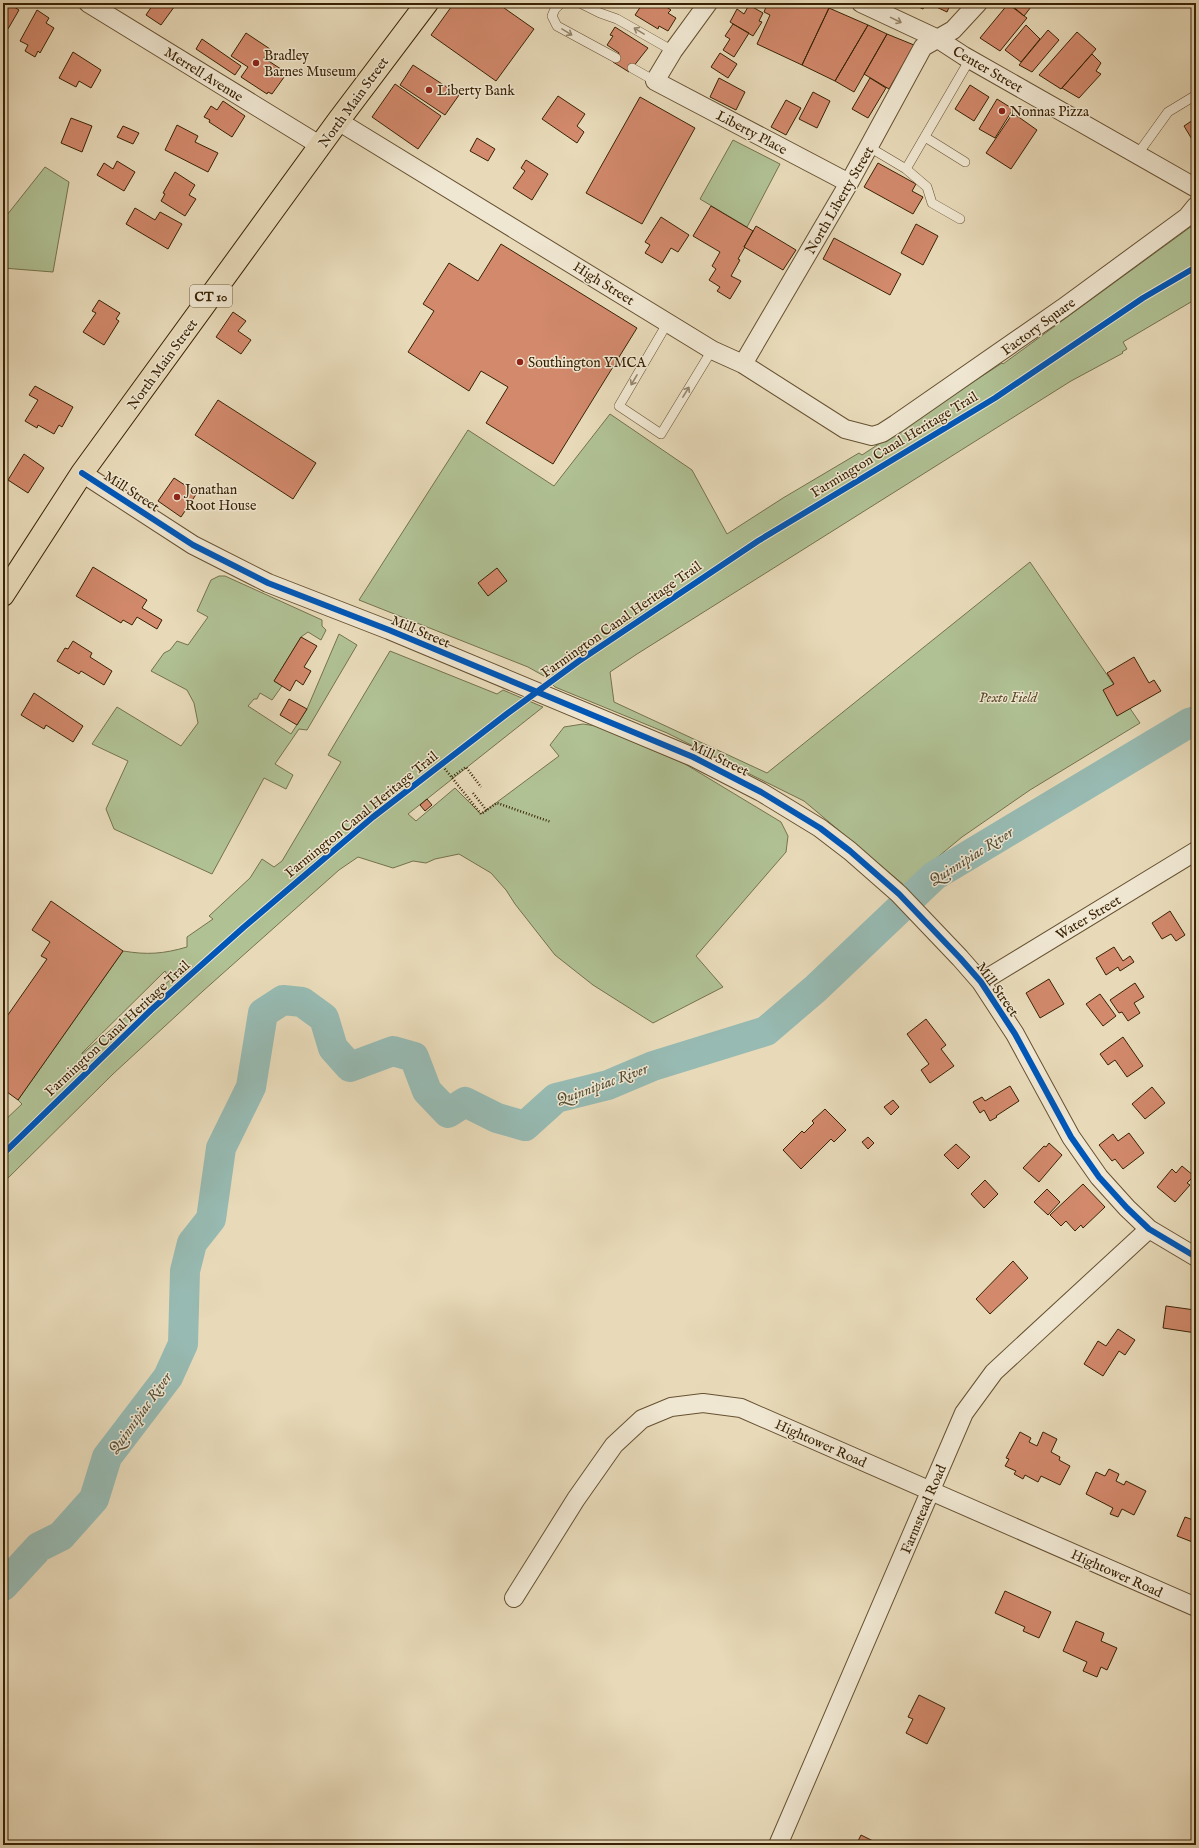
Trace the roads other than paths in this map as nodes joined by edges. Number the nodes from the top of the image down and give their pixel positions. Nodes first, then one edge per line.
1 (88, 3) edge
2 (427, 3) edge
3 (561, 3) edge
4 (580, 3) edge
5 (708, 3) edge
6 (861, 3) edge
7 (978, 3) edge
8 (938, 39) junction
9 (673, 51) junction
10 (616, 58) dead end
11 (970, 59) junction
12 (632, 68) dead end
13 (655, 81) junction
14 (1196, 95) edge
15 (338, 122) junction
16 (925, 137) junction
17 (321, 146) junction
18 (870, 147) junction
19 (1138, 155) junction
20 (965, 162) dead end
21 (906, 169) junction
22 (849, 183) junction
23 (1196, 188) edge
24 (1196, 206) edge
25 (960, 219) dead end
26 (668, 322) junction
27 (712, 350) junction
28 (742, 364) junction
29 (872, 436) joint
30 (82, 473) junction
31 (3, 594) edge
32 (1196, 851) edge
33 (981, 982) junction
34 (1149, 1229) junction
35 (1196, 1257) edge
36 (931, 1491) junction
37 (514, 1598) dead end
38 (1196, 1607) edge
39 (778, 1845) edge

1 - 17 street, Merrell Avenue
2 - 15 highway, North Main Street / CT 10
3 -> 10 lane
9 -> 4 lane
5 - 9 street
6 -> 8 street, Center Street
7 - 8 street, North Liberty Street
8 - 11 street, Center Street
8 - 18 street, North Liberty Street
9 - 13 street
11 - 16 lane
11 - 19 street, Center Street
12 - 13 lane
13 - 22 street, Liberty Place
14 - 19 lane
15 - 17 highway, North Main Street / CT 10
15 - 26 street, High Street
16 - 20 lane
16 - 21 lane
17 - 30 highway, North Main Street / CT 10
18 - 21 lane
18 - 22 street, North Liberty Street
19 - 23 street, Center Street
21 - 25 lane
22 - 28 street, North Liberty Street
24 - 29 street, Factory Square
26 - 27 street, High Street
26 -> 27 lane
27 - 28 street, High Street
28 - 29 street, High Street
30 - 31 highway, North Main Street / CT 10
30 - 33 street, Mill Street
32 - 33 street, Water Street
33 - 34 street, Mill Street
34 - 35 street, Mill Street
34 - 36 street, Farmstead Road
36 - 37 street, Hightower Road
36 - 38 street, Hightower Road
36 - 39 street, Farmstead Road

